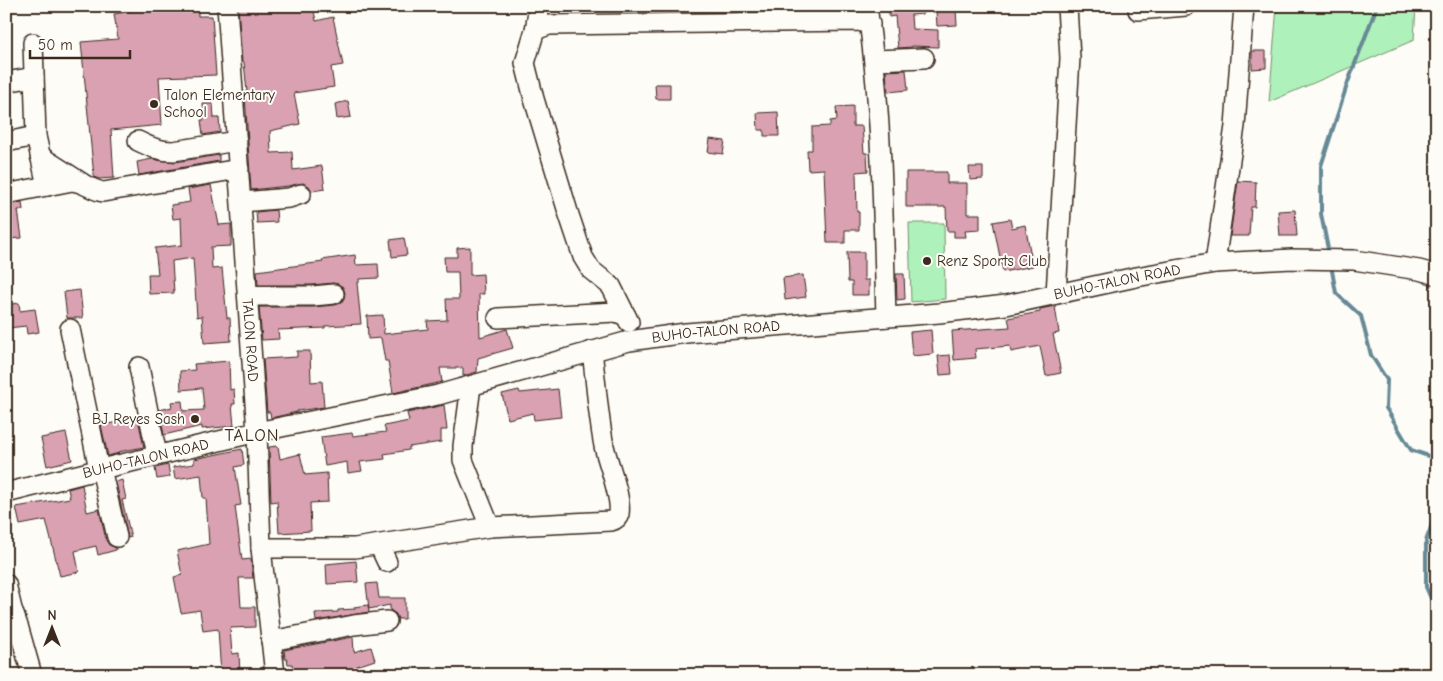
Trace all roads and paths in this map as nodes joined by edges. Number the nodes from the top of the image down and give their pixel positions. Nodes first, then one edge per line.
1 (227, 6) edge
2 (539, 6) edge
3 (1067, 6) edge
4 (1186, 6) edge
5 (1244, 6) edge
6 (1138, 10) dead end
7 (868, 15) edge
8 (535, 30) junction
9 (33, 43) dead end
10 (924, 58) dead end
11 (875, 60) junction
12 (34, 77) junction
13 (6, 82) edge
14 (36, 136) junction
15 (138, 141) dead end
16 (238, 141) junction
17 (6, 142) edge
18 (40, 156) junction
19 (239, 169) junction
20 (82, 183) junction
21 (47, 186) junction
22 (6, 194) edge
23 (301, 194) dead end
24 (242, 202) junction
25 (1215, 263) junction
26 (1437, 275) edge
27 (334, 294) dead end
28 (1056, 294) junction
29 (248, 296) junction
30 (626, 316) junction
31 (886, 317) junction
32 (498, 318) dead end
33 (70, 329) dead end
34 (636, 340) junction
35 (592, 351) junction
36 (139, 368) dead end
37 (471, 386) junction
38 (257, 432) junction
39 (157, 455) junction
40 (100, 469) junction
41 (6, 493) edge
42 (490, 527) junction
43 (118, 537) dead end
44 (261, 548) junction
45 (6, 584) edge
46 (387, 621) dead end
47 (271, 641) junction
48 (32, 675) edge
49 (275, 675) edge

1 - 16 street, TALON ROAD
2 - 8 street
3 - 28 street
4 - 6 street
5 - 25 street
7 - 8 street
7 - 11 street
8 - 30 street
9 - 12 street
10 - 11 street
11 - 31 street
12 - 13 street
12 - 14 street
14 - 17 street
14 - 18 street
15 - 16 street
16 - 19 street, TALON ROAD
18 - 20 street
18 - 21 street
19 - 20 street
19 - 24 street, TALON ROAD
20 - 21 street
21 - 22 street
23 - 24 street
24 - 29 street, TALON ROAD
25 - 26 street, BUHO-TALON ROAD
25 - 28 street, BUHO-TALON ROAD
27 - 29 street
28 - 31 street, BUHO-TALON ROAD
29 - 38 street, TALON ROAD
30 - 32 street
30 - 34 street
31 - 34 street, BUHO-TALON ROAD
33 - 40 street
34 - 35 street, BUHO-TALON ROAD
35 - 37 street, BUHO-TALON ROAD
35 - 42 street
36 - 39 street
37 - 38 street, BUHO-TALON ROAD
37 - 42 street
38 - 39 street, BUHO-TALON ROAD
38 - 44 street, TALON ROAD
39 - 40 street, BUHO-TALON ROAD
40 - 41 street, BUHO-TALON ROAD
40 - 43 street
42 - 44 street
44 - 47 street, TALON ROAD
45 - 48 street
46 - 47 street
47 - 49 street, TALON ROAD

